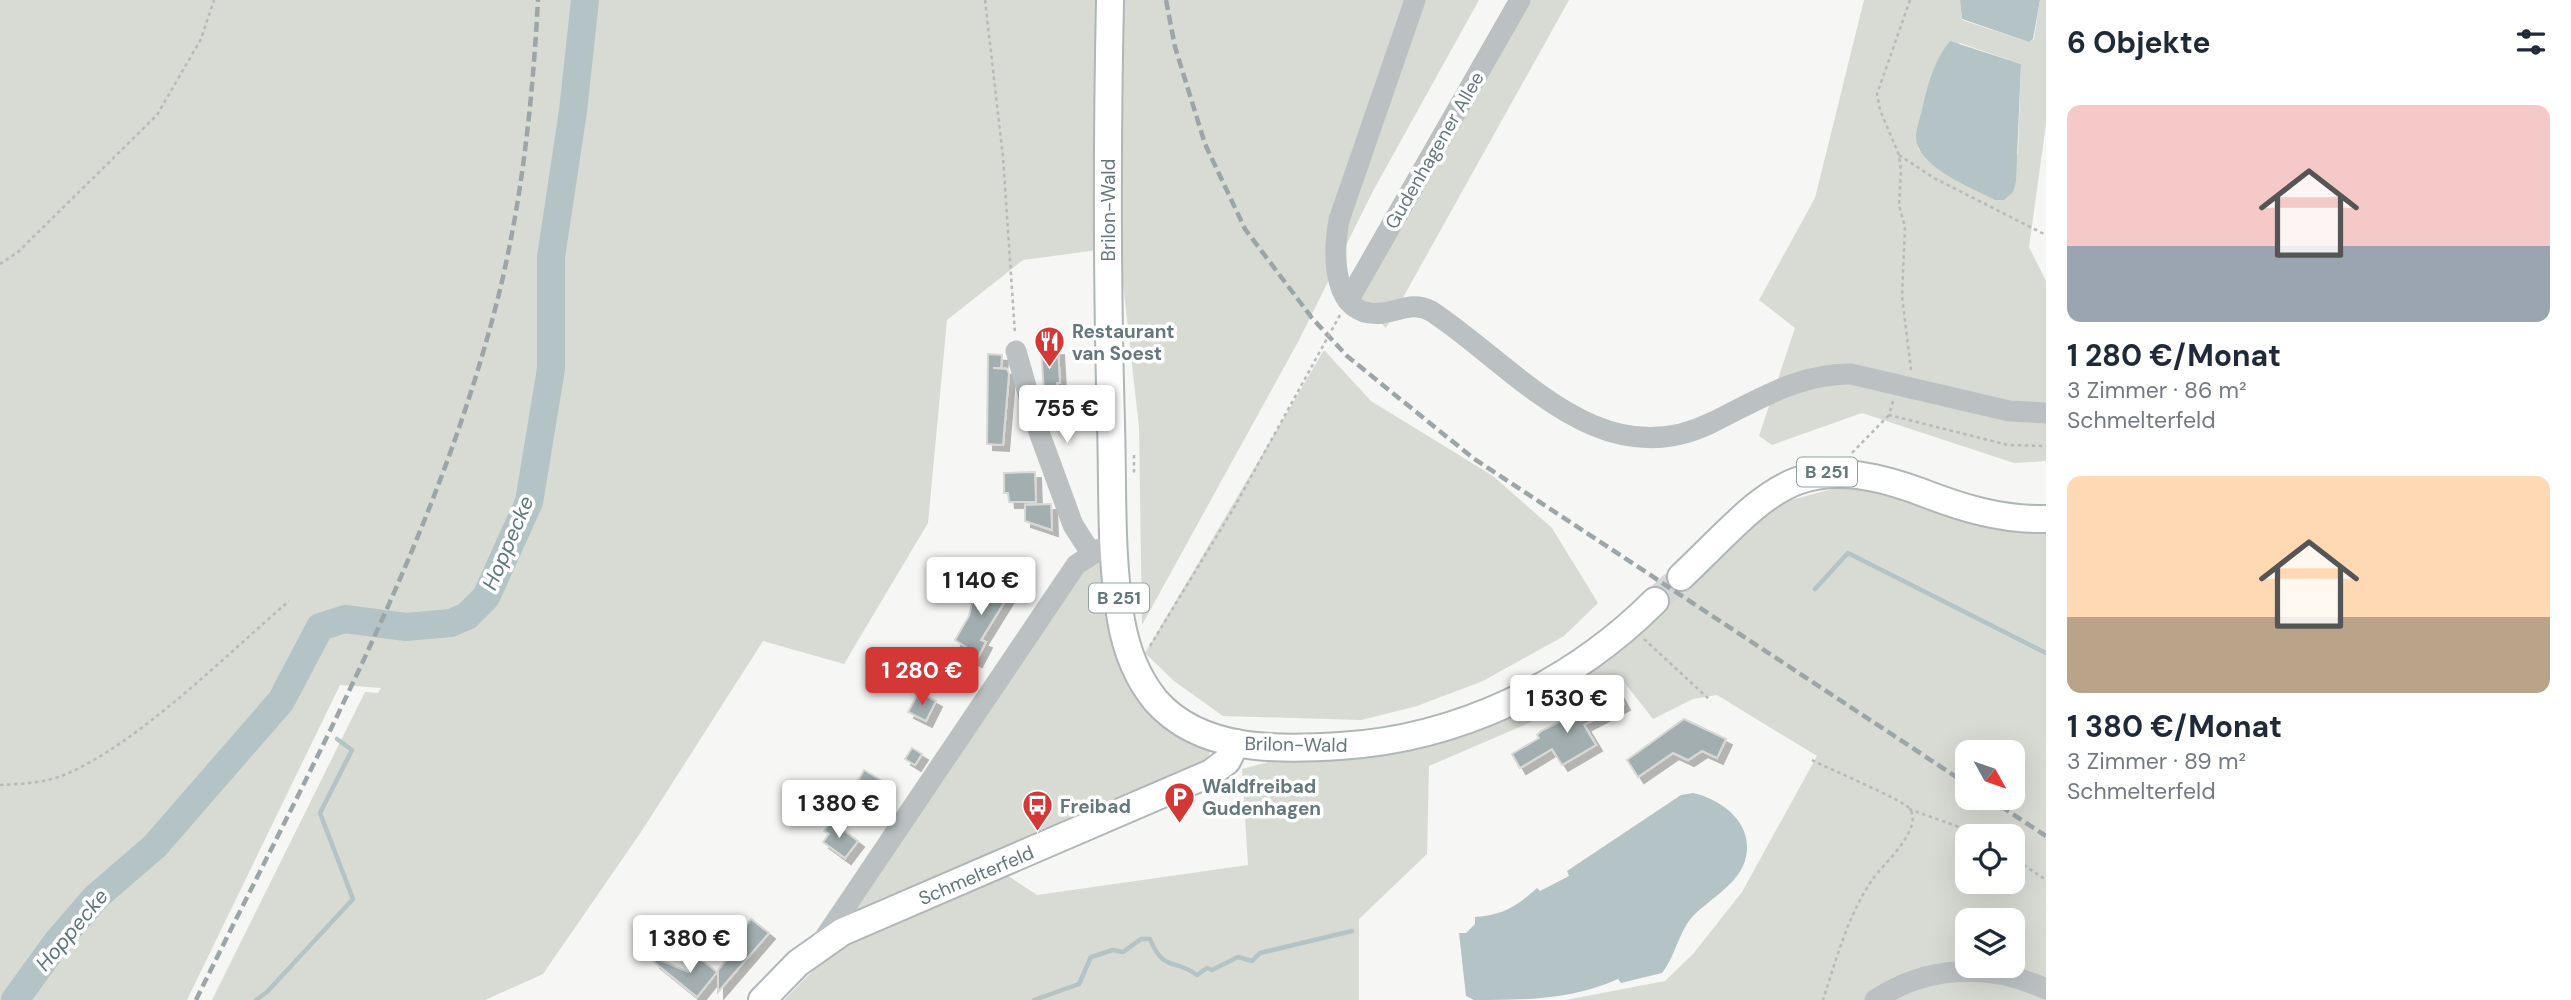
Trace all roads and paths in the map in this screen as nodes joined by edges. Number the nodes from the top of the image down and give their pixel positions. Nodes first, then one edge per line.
1 (214, 0) edge
2 (985, 0) edge
3 (1110, 0) edge
4 (1415, 0) edge
5 (1520, 0) edge
6 (1910, 0) edge
7 (1899, 155) junction
8 (2046, 235) edge
9 (0, 264) edge
10 (1344, 308) junction
11 (1016, 351) joint
12 (1903, 386) junction
13 (2046, 413) edge
14 (1889, 415) junction
15 (1132, 446) dead end
16 (2046, 446) edge
17 (1852, 453) dead end
18 (1134, 478) dead end
19 (2046, 519) edge
20 (1681, 577) tunnel mouth
21 (289, 601) dead end
22 (1656, 601) tunnel mouth
23 (1628, 624) junction
24 (1143, 640) dead end
25 (1711, 701) dead end
26 (1236, 743) junction
27 (1812, 760) dead end
28 (0, 785) edge
29 (1909, 809) junction
30 (1955, 826) edge
31 (2025, 866) edge
32 (2046, 880) edge
33 (820, 945) junction
34 (2046, 989) edge
35 (762, 1000) edge
36 (1823, 1000) edge
37 (1875, 1000) edge

1 - 9 path
2 - 11 path
3 - 26 main road, Brilon-Wald / B 251
4 - 10 street
5 - 10 street, Gudenhagener Allee
6 - 7 path
7 - 8 path
7 - 12 path
10 - 12 street
10 - 24 path, bridge
11 - 33 street, Schmelterfeld
12 - 13 street
12 - 14 path
14 - 16 path
14 - 17 path
15 - 18 path
19 - 20 main road, B 251
21 - 28 path
22 - 23 main road, Brilon-Wald / B 251
23 - 25 path
23 - 26 main road, Brilon-Wald / B 251
26 - 33 main road, Schmelterfeld
27 - 29 path
29 - 30 path
29 - 36 path
31 - 32 path
33 - 35 main road, Schmelterfeld
34 - 37 street

